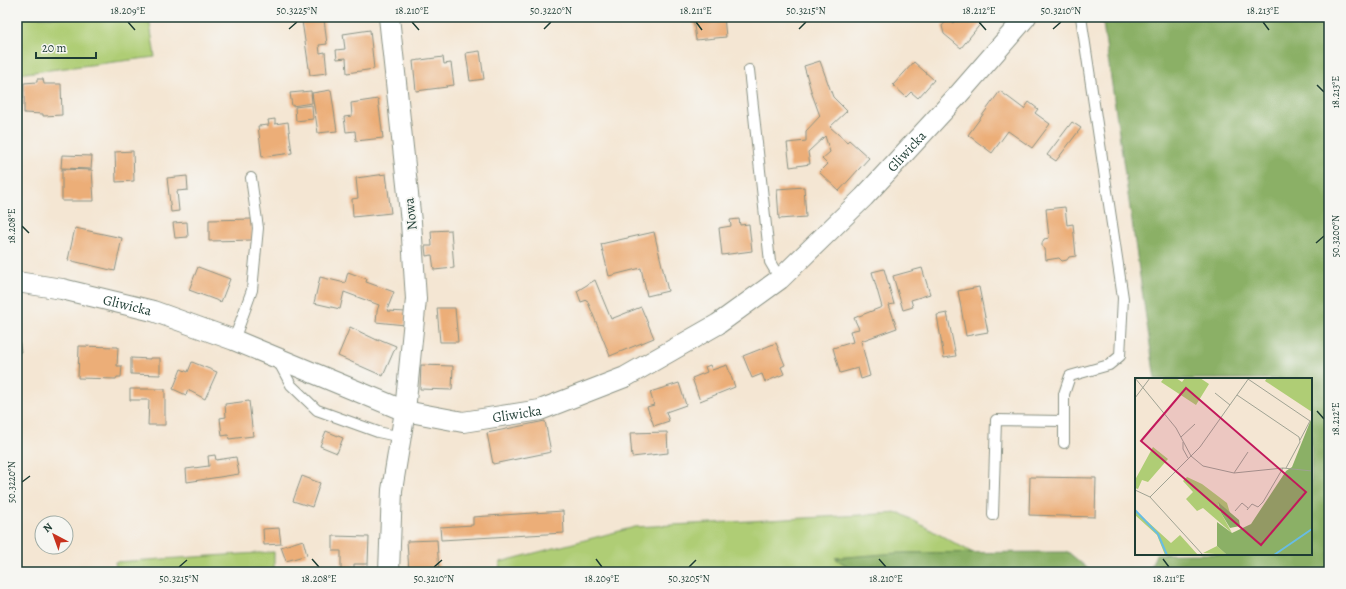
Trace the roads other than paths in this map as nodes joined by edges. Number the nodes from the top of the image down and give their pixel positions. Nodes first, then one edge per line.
1 (389, 17) edge
2 (1026, 17) edge
3 (1081, 17) edge
4 (749, 70) dead end
5 (251, 178) dead end
6 (780, 279) junction
7 (17, 282) edge
8 (234, 340) junction
9 (276, 358) junction
10 (405, 411) junction
11 (1064, 421) junction
12 (401, 437) junction
13 (1064, 443) dead end
14 (993, 515) dead end
15 (389, 572) edge

1 - 10 street, Nowa
2 - 6 street, Gliwicka
3 - 11 lane
4 - 6 lane
5 - 8 lane
6 - 10 street, Gliwicka
7 - 8 street, Gliwicka
8 - 9 street, Gliwicka
9 - 10 street, Gliwicka
9 - 12 lane
10 - 12 street, Nowa
11 - 13 lane
11 - 14 lane
12 - 15 street, Nowa

